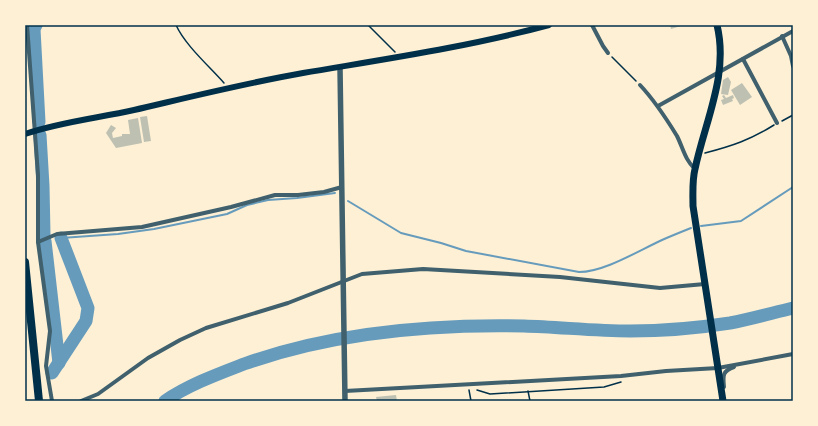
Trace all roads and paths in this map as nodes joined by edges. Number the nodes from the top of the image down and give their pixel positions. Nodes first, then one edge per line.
1 (28, 25) edge
2 (176, 25) edge
3 (368, 25) edge
4 (549, 25) edge
5 (592, 25) edge
6 (717, 25) edge
7 (793, 31) edge
8 (782, 36) junction
9 (608, 53) joint
10 (400, 57) junction
11 (743, 59) junction
12 (793, 66) edge
13 (340, 68) junction
14 (719, 73) junction
15 (640, 85) joint
16 (229, 88) junction
17 (658, 106) junction
18 (793, 115) edge
19 (777, 123) junction
20 (35, 131) junction
21 (25, 134) edge
22 (699, 155) junction
23 (695, 169) junction
24 (342, 187) junction
25 (38, 242) junction
26 (25, 262) edge
27 (344, 281) junction
28 (705, 284) junction
29 (793, 354) edge
30 (744, 363) junction
31 (718, 368) junction
32 (623, 381) dead end
33 (466, 384) junction
34 (476, 390) dead end
35 (345, 391) junction
36 (528, 391) junction
37 (39, 401) edge
38 (52, 401) edge
39 (81, 401) edge
40 (345, 401) edge
41 (471, 401) edge
42 (530, 401) edge
43 (723, 401) edge

1 - 20 street
2 - 16 path
3 - 10 path
4 - 10 main road
5 - 9 street
6 - 14 main road
7 - 8 street
8 - 11 street
8 - 12 street
9 - 15 path
10 - 13 main road
11 - 14 street
11 - 19 street
13 - 16 main road
13 - 24 street
14 - 17 street
14 - 22 main road
15 - 17 street
16 - 20 main road
17 - 23 street
18 - 19 path
19 - 22 path
20 - 21 main road
20 - 25 street
22 - 23 main road
23 - 28 main road
24 - 25 street
24 - 27 street
25 - 38 street
26 - 37 highway
27 - 28 street
27 - 35 street
27 - 39 street
28 - 31 main road
29 - 30 street
30 - 31 street
30 - 43 street
31 - 33 street
31 - 43 main road
32 - 36 path
33 - 35 street
33 - 41 path
34 - 36 path
35 - 40 street
36 - 42 path

